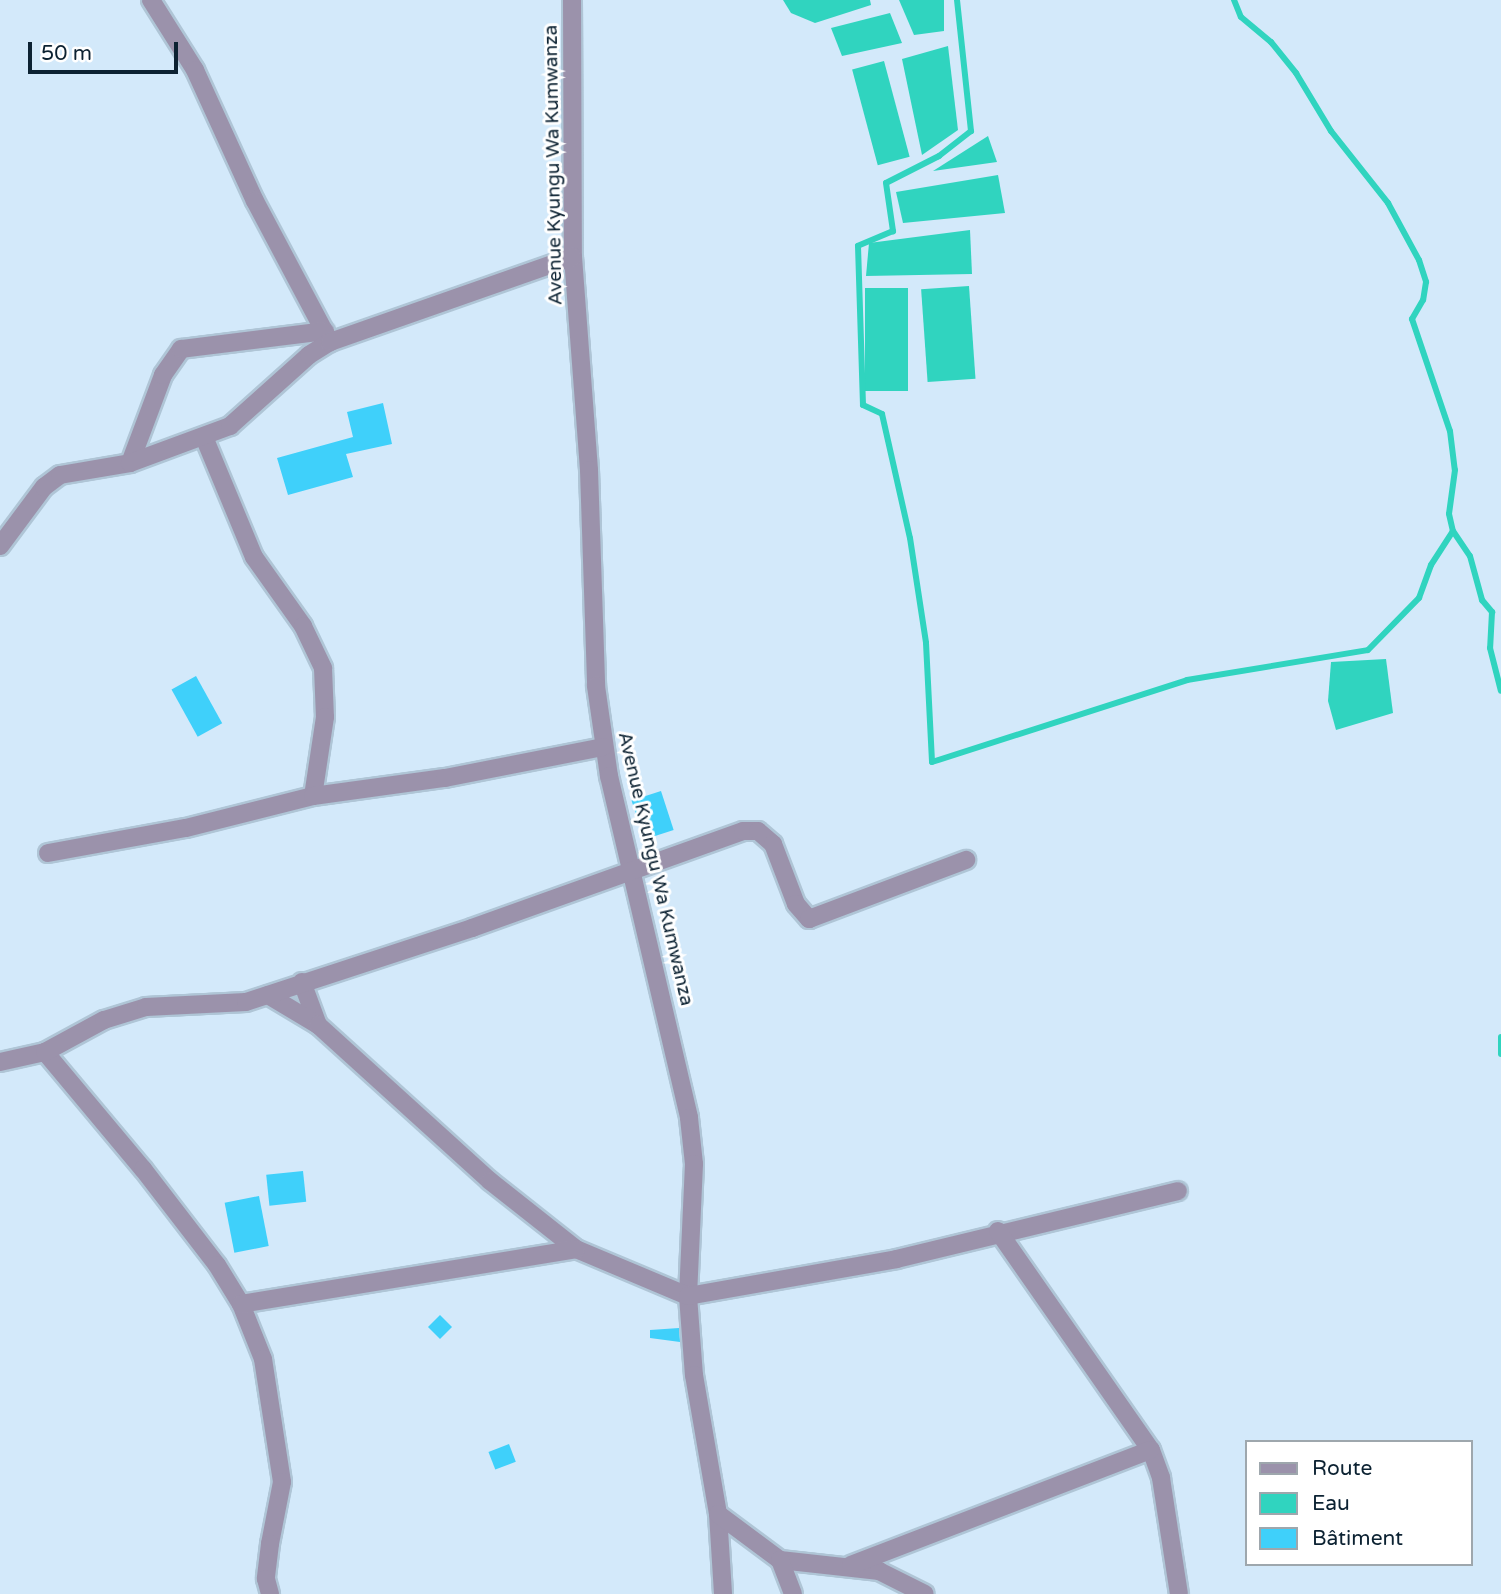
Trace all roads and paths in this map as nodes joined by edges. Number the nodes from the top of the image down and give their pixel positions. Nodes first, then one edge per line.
1 (151, 0) edge
2 (572, 0) edge
3 (573, 257) junction
4 (328, 336) junction
5 (204, 437) junction
6 (130, 463) junction
7 (0, 546) edge
8 (603, 747) junction
9 (313, 796) junction
10 (48, 853) dead end
11 (965, 860) dead end
12 (630, 874) junction
13 (302, 982) junction
14 (268, 995) junction
15 (318, 1025) junction
16 (45, 1052) junction
17 (0, 1062) edge
18 (1178, 1191) dead end
19 (998, 1231) junction
20 (576, 1249) junction
21 (688, 1296) junction
22 (241, 1304) junction
23 (1151, 1450) junction
24 (718, 1514) junction
25 (780, 1560) junction
26 (851, 1565) junction
27 (270, 1594) edge
28 (723, 1594) edge
29 (793, 1594) edge
30 (925, 1594) edge
31 (1179, 1594) edge

1 - 4 street
2 - 3 street, Avenue Kyungu Wa Kumwanza
3 - 4 street
3 - 8 street, Avenue Kyungu Wa Kumwanza
4 - 5 street
4 - 6 street
5 - 6 street
5 - 9 street
6 - 7 street
8 - 9 street
8 - 12 street, Avenue Kyungu Wa Kumwanza
9 - 10 street
11 - 12 street
12 - 13 street
12 - 21 street, Avenue Kyungu Wa Kumwanza
13 - 14 street
13 - 15 street
14 - 15 street
14 - 16 street
15 - 20 street
16 - 17 street
16 - 22 street
18 - 19 street
19 - 21 street
19 - 23 street
20 - 21 street
20 - 22 street
21 - 24 street, Avenue Kyungu Wa Kumwanza
22 - 27 street
23 - 26 street
23 - 31 street
24 - 25 street
24 - 28 street, Avenue Kyungu Wa Kumwanza
25 - 26 street
25 - 29 street
26 - 30 street

